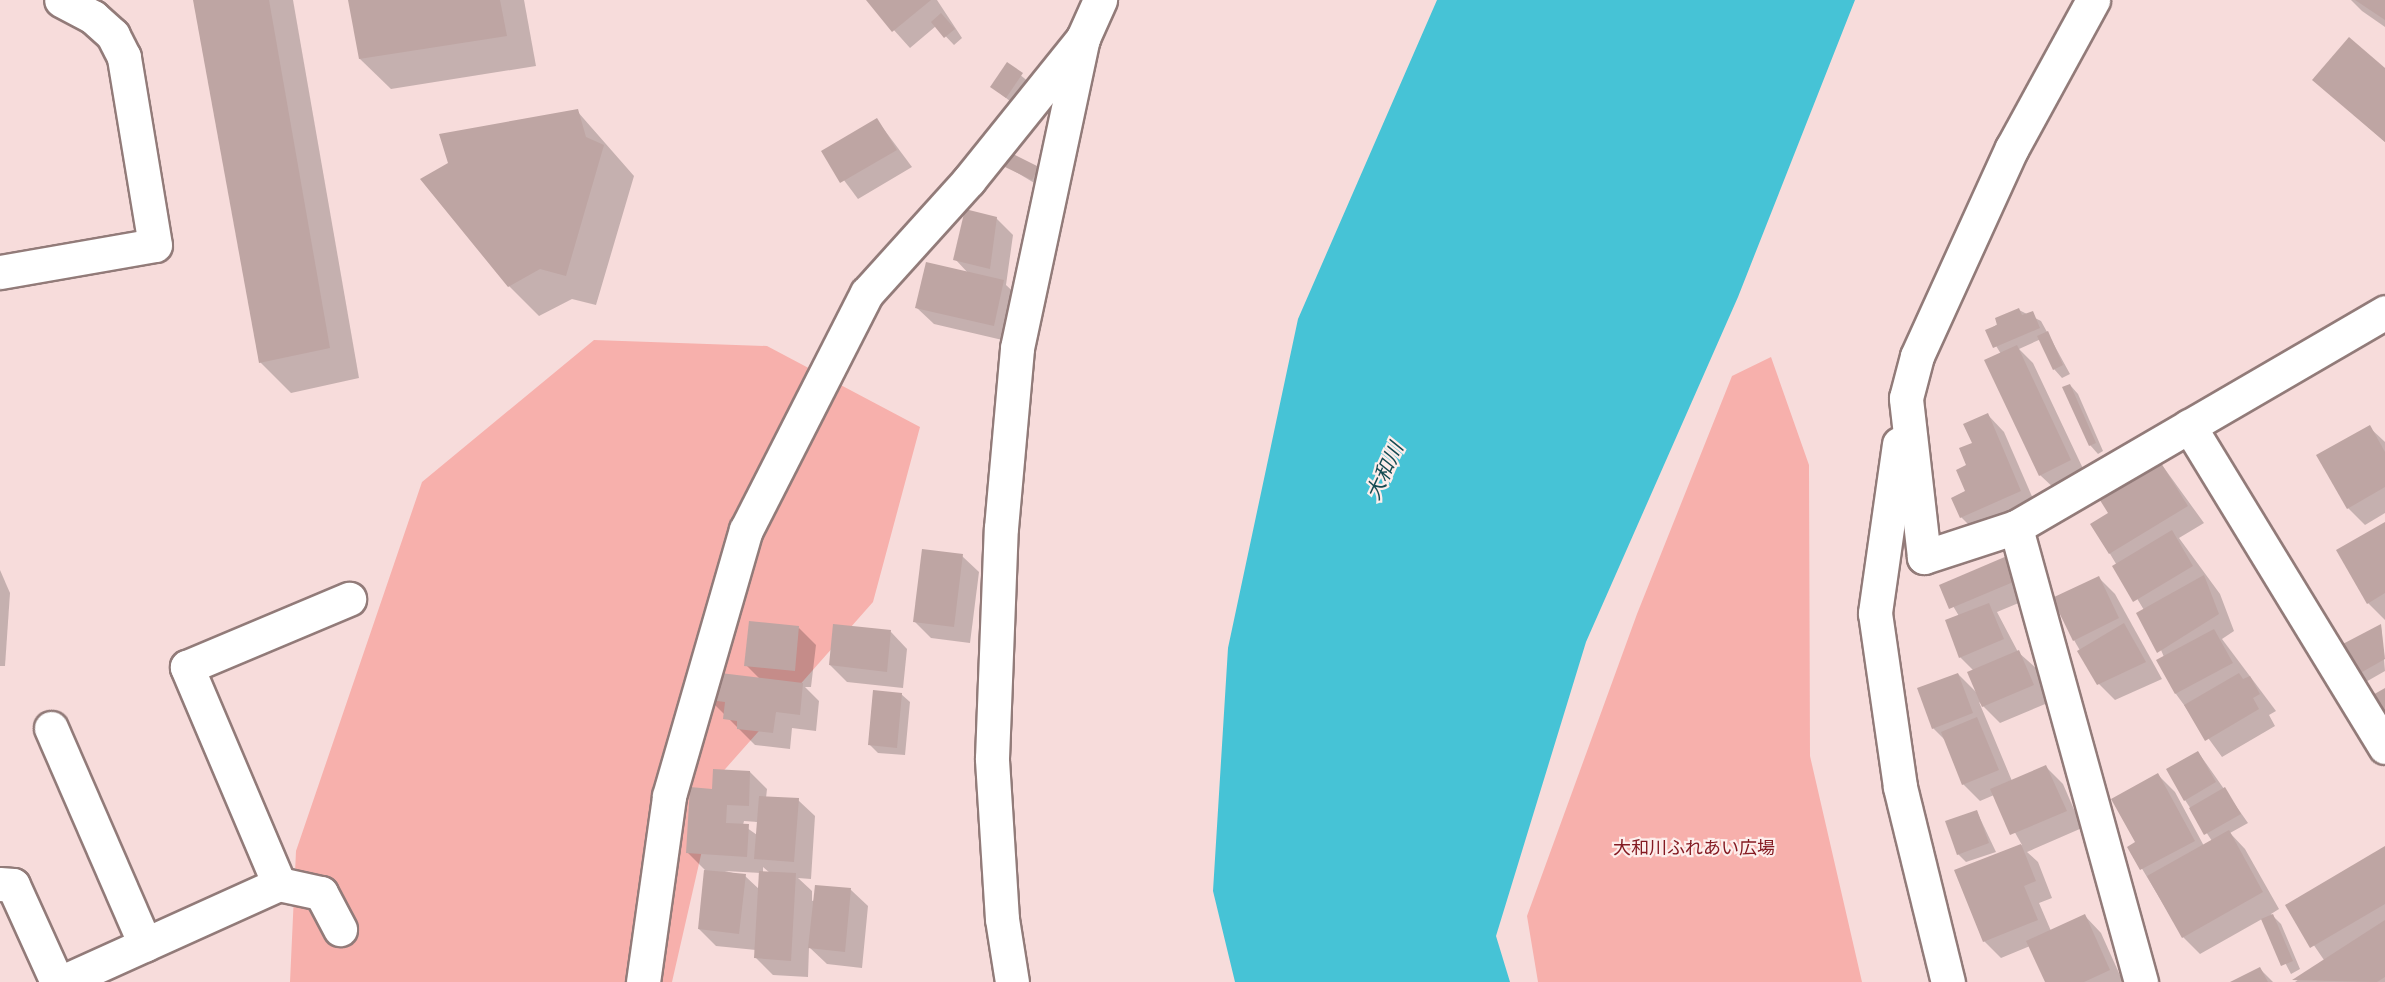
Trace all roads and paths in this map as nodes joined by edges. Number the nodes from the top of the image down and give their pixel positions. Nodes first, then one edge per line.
1 (62, 0) edge
2 (1100, 0) edge
3 (2093, 0) edge
4 (1083, 38) junction
5 (0, 272) edge
6 (2385, 312) edge
7 (1905, 398) junction
8 (2189, 426) junction
9 (2016, 527) junction
10 (349, 599) dead end
11 (51, 728) dead end
12 (2385, 747) edge
13 (0, 884) edge
14 (279, 884) junction
15 (340, 929) dead end
16 (145, 945) junction
17 (59, 982) edge
18 (643, 982) edge
19 (1012, 982) edge
20 (1948, 982) edge
21 (2141, 982) edge

1 - 5 street
2 - 4 street
3 - 7 street
4 - 18 street
4 - 19 street
6 - 8 street
7 - 9 street
7 - 20 street
8 - 9 street
8 - 12 street
9 - 21 street
10 - 14 street
11 - 16 street
13 - 17 street
14 - 15 street
14 - 16 street
16 - 17 street

